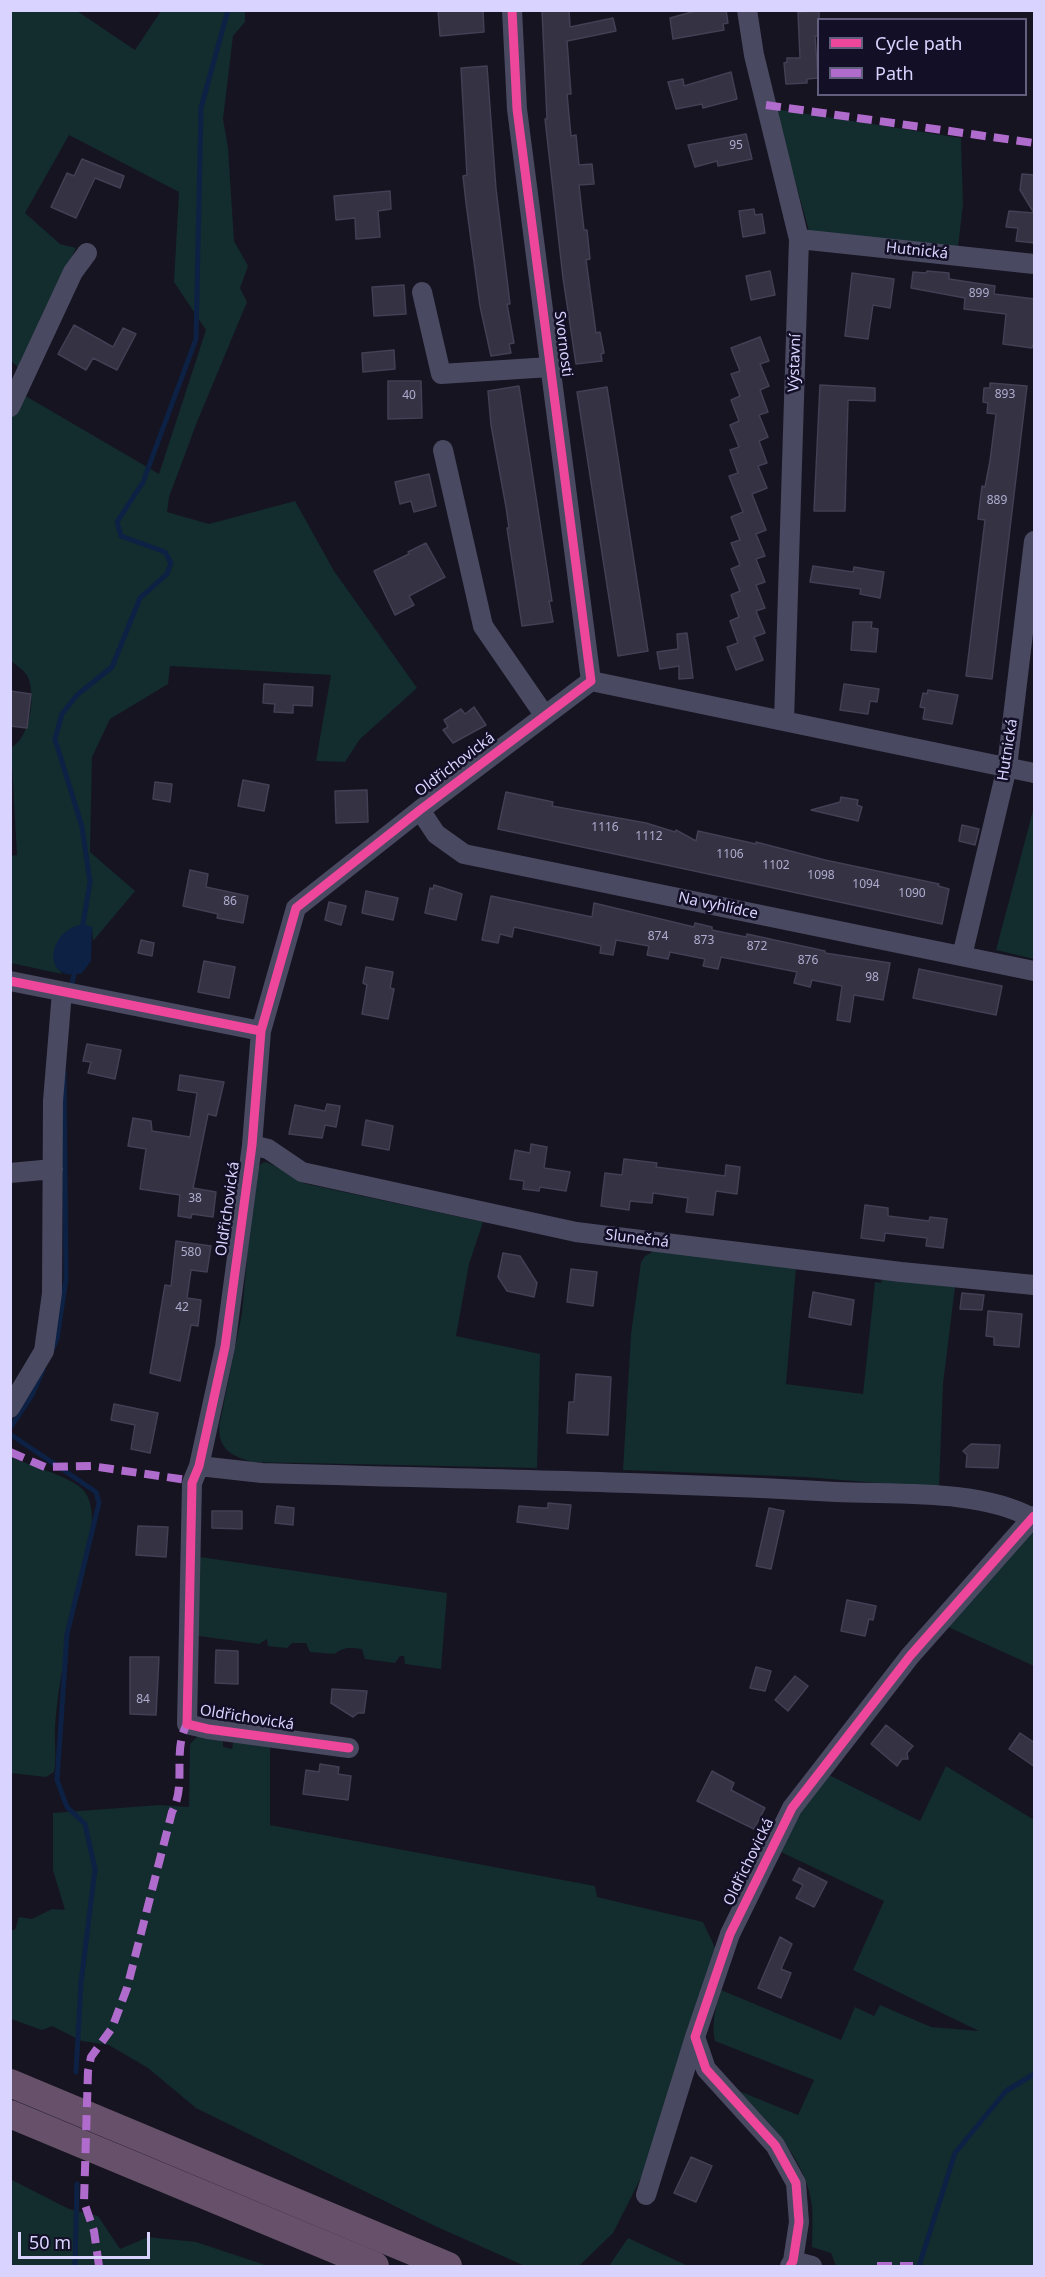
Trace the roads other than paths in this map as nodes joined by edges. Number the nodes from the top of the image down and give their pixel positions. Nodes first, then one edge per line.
1 (512, 10) edge
2 (747, 10) edge
3 (799, 239) junction
4 (87, 253) dead end
5 (1035, 264) edge
6 (422, 292) dead end
7 (550, 367) junction
8 (10, 407) edge
9 (443, 450) dead end
10 (1035, 541) edge
11 (591, 681) junction
12 (545, 716) junction
13 (784, 721) junction
14 (1007, 767) junction
15 (1035, 773) edge
16 (420, 810) junction
17 (962, 956) junction
18 (1035, 970) edge
19 (10, 981) edge
20 (62, 992) junction
21 (261, 1031) junction
22 (252, 1145) junction
23 (53, 1169) junction
24 (10, 1173) edge
25 (1035, 1285) edge
26 (10, 1408) edge
27 (199, 1466) junction
28 (1033, 1517) edge
29 (349, 1748) dead end
30 (695, 2037) junction
31 (10, 2083) edge
32 (10, 2115) edge
33 (646, 2195) dead end
34 (792, 2264) edge
35 (375, 2266) edge
36 (448, 2266) edge
37 (812, 2266) edge

1 - 7 street, Svornosti
2 - 3 street, Výstavní
3 - 5 street, Hutnická
3 - 13 street, Výstavní
4 - 8 street
6 - 7 street
7 - 11 street, Svornosti
9 - 12 street
10 - 14 street, Hutnická
11 - 12 street, Oldřichovická
11 - 13 street
12 - 16 street, Oldřichovická
13 - 14 street
14 - 15 street
14 - 17 street, Hutnická
16 - 17 street, Na vyhlídce
16 - 21 street, Oldřichovická
17 - 18 street, Na vyhlídce
19 - 20 street
20 - 21 street
20 - 23 street
21 - 22 street, Oldřichovická
22 - 25 street, Slunečná
22 - 27 street, Oldřichovická
23 - 24 street
23 - 26 street
27 - 28 street, Oldřichovická
27 - 29 street, Oldřichovická
28 - 30 street, Oldřichovická
30 - 33 street, Oldřichovická
30 - 34 street
31 - 36 highway
32 - 35 highway
34 - 37 street

